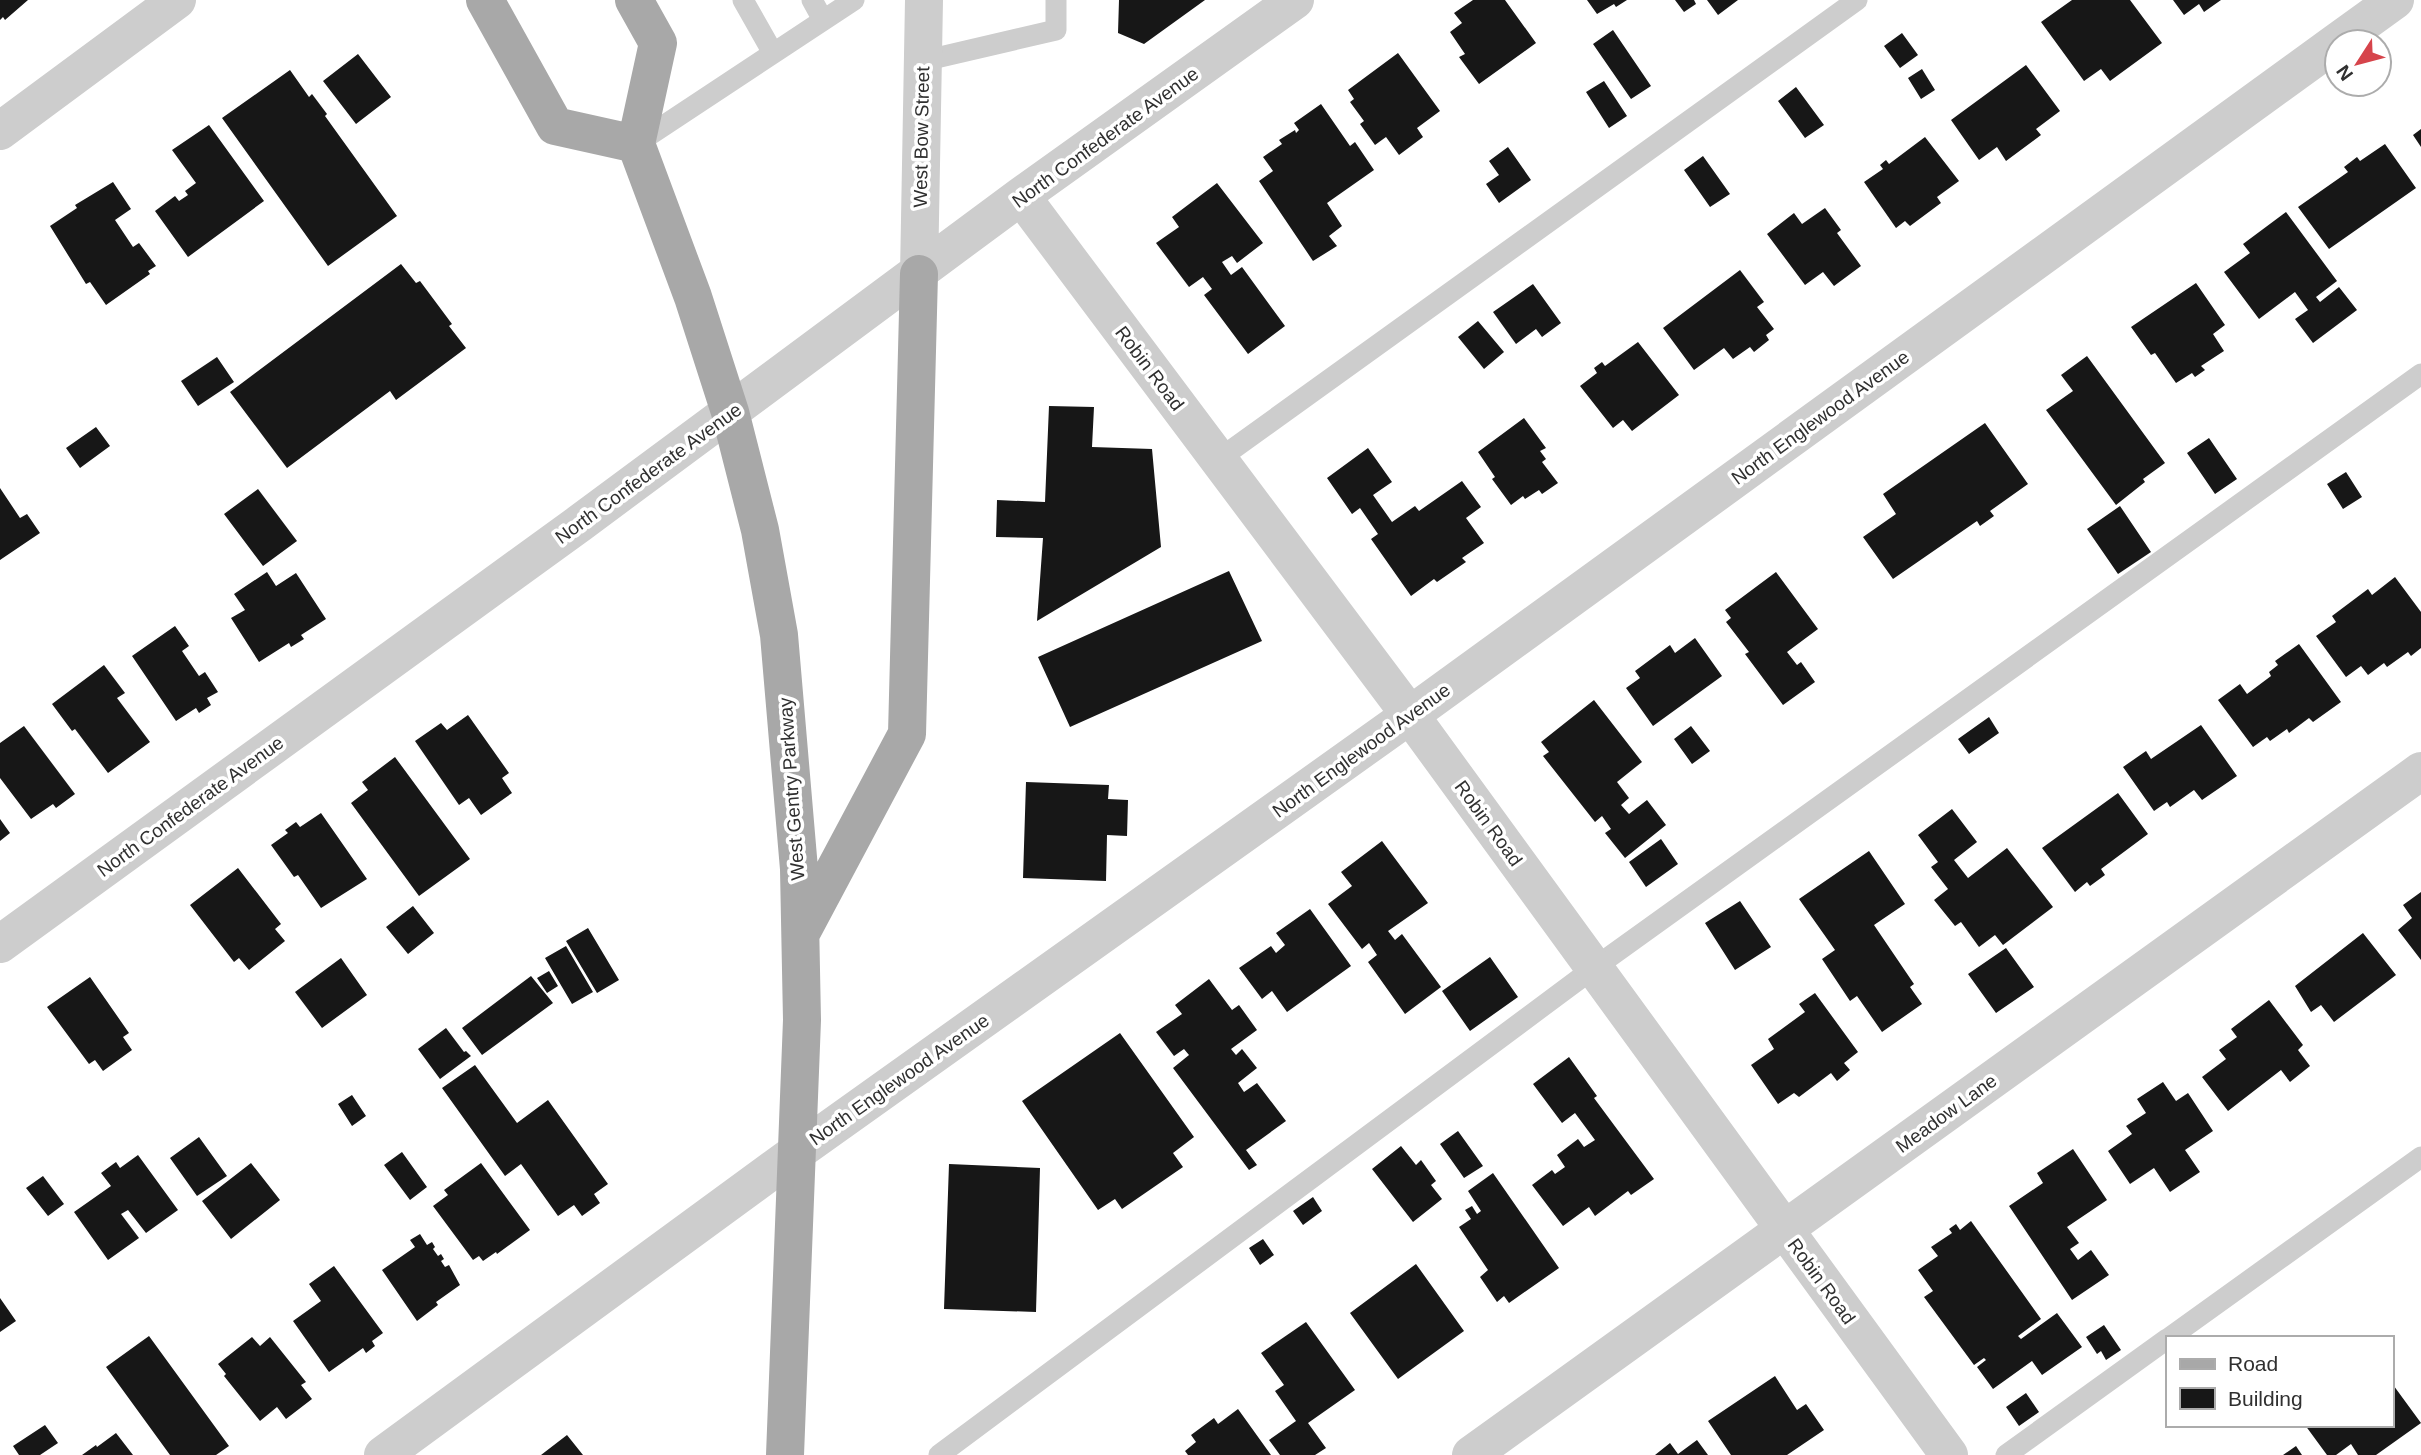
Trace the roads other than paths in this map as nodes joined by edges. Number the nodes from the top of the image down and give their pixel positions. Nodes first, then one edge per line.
1 (177, 0) edge
2 (485, 0) edge
3 (635, 0) edge
4 (743, 0) edge
5 (812, 0) edge
6 (854, 0) edge
7 (924, 0) edge
8 (1056, 0) edge
9 (1296, 0) edge
10 (1857, 0) edge
11 (2395, 0) edge
12 (823, 20) junction
13 (2356, 28) edge
14 (2323, 52) edge
15 (773, 53) junction
16 (923, 61) junction
17 (0, 131) edge
18 (636, 144) junction
19 (1021, 196) junction
20 (919, 274) junction
21 (2421, 374) edge
22 (730, 412) junction
23 (1219, 460) junction
24 (1410, 715) junction
25 (2421, 771) edge
26 (800, 935) junction
27 (0, 944) edge
28 (1594, 968) junction
29 (797, 1152) junction
30 (2421, 1157) edge
31 (1785, 1229) junction
32 (2171, 1336) edge
33 (2166, 1339) edge
34 (383, 1455) edge
35 (785, 1455) edge
36 (939, 1455) edge
37 (1471, 1455) edge
38 (1949, 1455) edge
39 (2006, 1455) edge

1 - 17 street
2 - 18 main road
3 - 18 main road
4 - 15 lane
5 - 12 lane
6 - 12 lane
7 - 16 street, West Bow Street
8 - 16 lane
9 - 19 street, North Confederate Avenue
10 - 23 lane
11 - 13 street, North Englewood Avenue
12 - 15 lane
14 - 24 street, North Englewood Avenue
15 - 18 lane
16 - 20 street, West Bow Street
18 - 22 main road, West Gentry Parkway
19 - 20 street, North Confederate Avenue
19 - 23 street, Robin Road
20 - 22 street, North Confederate Avenue
20 - 26 main road
21 - 28 lane
22 - 26 main road, West Gentry Parkway
22 - 27 street, North Confederate Avenue
23 - 24 street, Robin Road
24 - 28 street, Robin Road
24 - 29 street, North Englewood Avenue
25 - 31 street, Meadow Lane
26 - 29 main road, West Gentry Parkway
28 - 31 street, Robin Road
28 - 36 lane
29 - 34 street, North Englewood Avenue
29 - 35 main road, West Gentry Parkway
30 - 32 lane
31 - 37 street, Meadow Lane
31 - 38 street, Robin Road
33 - 39 lane

